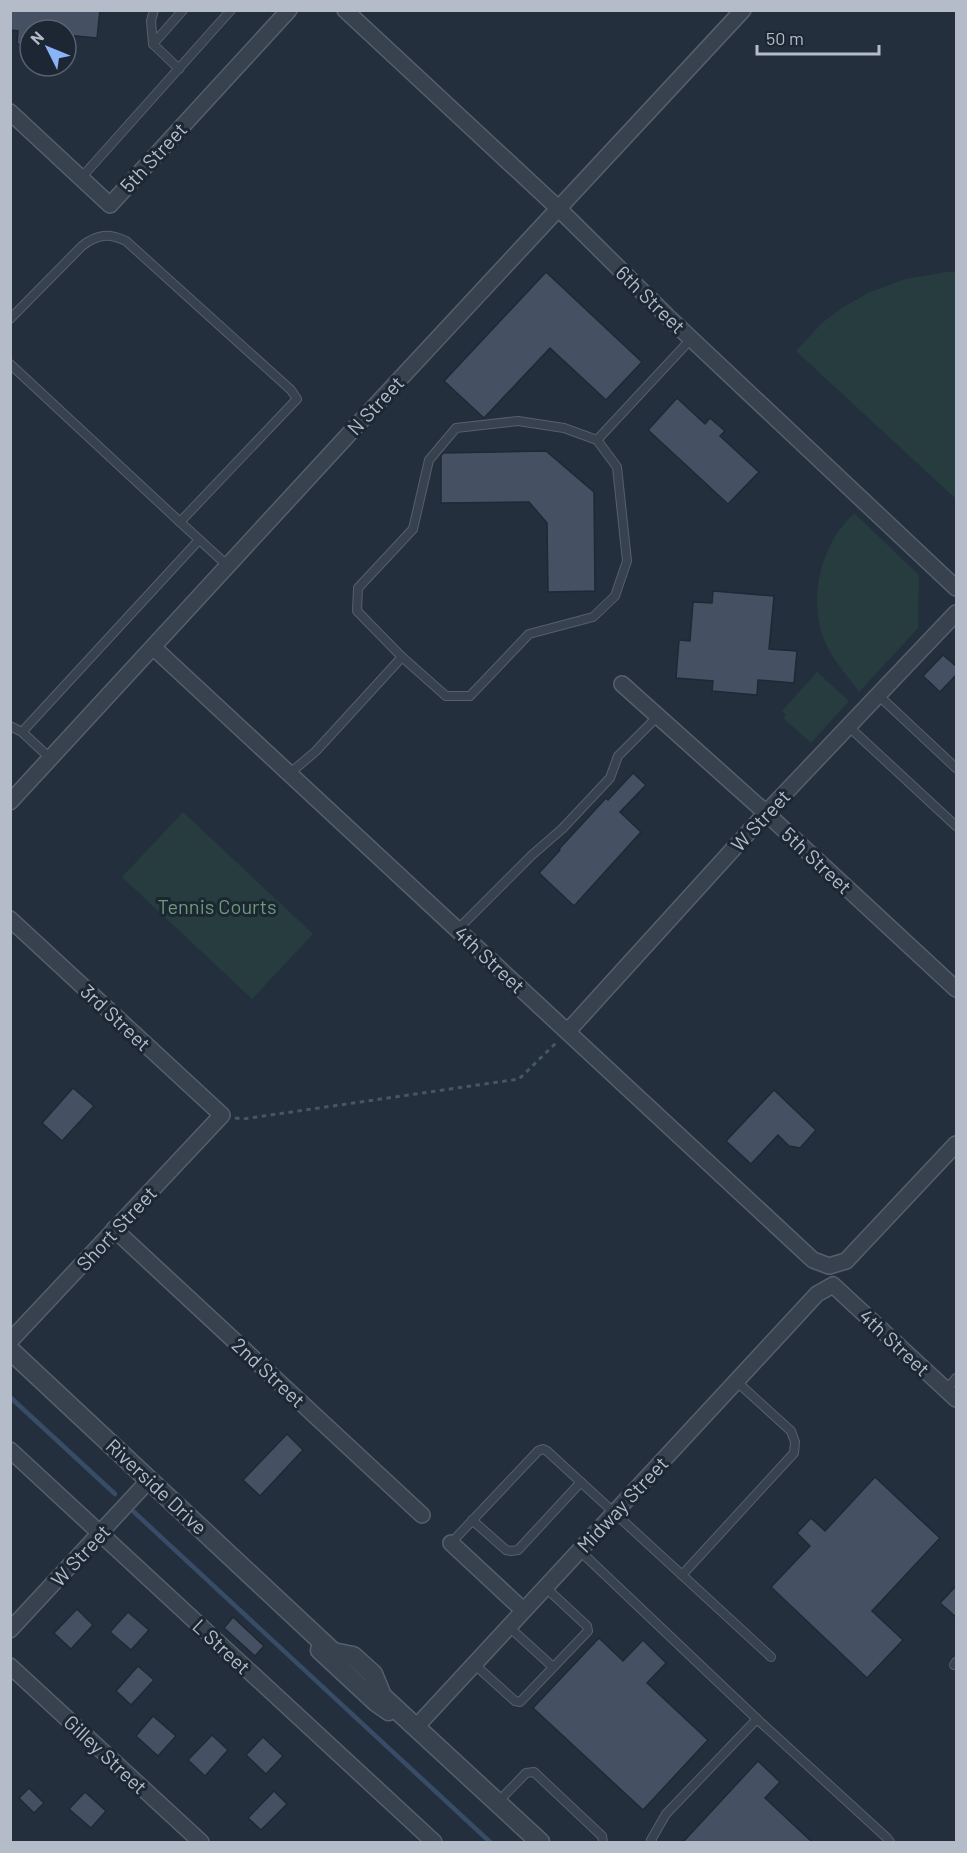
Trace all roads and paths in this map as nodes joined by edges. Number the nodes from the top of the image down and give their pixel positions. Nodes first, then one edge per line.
1 (154, 10) edge
2 (183, 10) edge
3 (231, 10) edge
4 (289, 10) edge
5 (345, 10) edge
6 (743, 10) edge
7 (153, 44) junction
8 (179, 69) junction
9 (10, 112) edge
10 (81, 178) junction
11 (559, 209) junction
12 (10, 319) edge
13 (691, 339) junction
14 (10, 364) edge
15 (597, 440) junction
16 (180, 522) junction
17 (200, 540) junction
18 (228, 566) junction
19 (957, 588) edge
20 (957, 613) edge
21 (154, 648) junction
22 (402, 657) junction
23 (622, 684) dead end
24 (878, 695) junction
25 (658, 716) junction
26 (10, 726) edge
27 (849, 726) junction
28 (22, 732) junction
29 (51, 759) junction
30 (957, 768) edge
31 (290, 774) junction
32 (10, 802) edge
33 (766, 813) junction
34 (957, 826) edge
35 (10, 919) edge
36 (458, 929) junction
37 (957, 989) edge
38 (568, 1031) junction
39 (222, 1115) junction
40 (957, 1144) edge
41 (114, 1229) junction
42 (833, 1285) joint
43 (10, 1341) edge
44 (10, 1350) edge
45 (957, 1378) edge
46 (736, 1382) junction
47 (951, 1395) edge
48 (10, 1450) edge
49 (150, 1479) junction
50 (581, 1482) junction
51 (614, 1513) junction
52 (422, 1515) dead end
53 (472, 1520) junction
54 (100, 1533) junction
55 (451, 1543) joint
56 (579, 1550) junction
57 (682, 1575) junction
58 (545, 1587) junction
59 (523, 1610) junction
60 (509, 1626) junction
61 (10, 1630) edge
62 (771, 1657) dead end
63 (474, 1664) junction
64 (10, 1666) edge
65 (553, 1667) junction
66 (757, 1719) junction
67 (416, 1727) junction
68 (497, 1803) junction
69 (201, 1842) edge
70 (434, 1842) edge
71 (540, 1842) edge
72 (603, 1842) edge
73 (652, 1842) edge
74 (890, 1842) edge

1 - 7 lane
2 - 7 lane
3 - 8 lane
4 - 10 street, 5th Street
5 - 11 street, 6th Street
6 - 11 street, N Street
7 - 8 lane
8 - 10 lane
9 - 10 street, 5th Street
11 - 13 street, 6th Street
11 - 18 street, N Street
12 - 16 lane
13 - 15 lane
13 - 19 street, 6th Street
14 - 16 lane
15 - 22 lane
15 - 22 lane
16 - 17 lane
17 - 18 lane
17 - 28 lane
18 - 21 street, N Street
20 - 24 street, W Street
21 - 29 street, N Street
21 - 31 street, 4th Street
22 - 31 lane
23 - 25 street, 5th Street
24 - 27 street, W Street
24 - 30 lane
25 - 33 street, 5th Street
25 - 36 lane
26 - 28 lane
27 - 33 street, W Street
27 - 34 lane
28 - 29 lane
29 - 32 street, N Street
31 - 36 street, 4th Street
33 - 37 street, 5th Street
33 - 38 street, W Street
35 - 39 street, 3rd Street
36 - 38 street, 4th Street
38 - 39 path
38 - 40 street, 4th Street
39 - 41 street, Short Street
41 - 43 street, Short Street
41 - 52 street, 2nd Street
42 - 46 street, Midway Street
42 - 47 street, 4th Street
44 - 49 street, Riverside Drive
45 - 47 lane
46 - 51 street, Midway Street
46 - 57 lane
48 - 54 street, L Street
49 - 54 street, W Street
49 - 67 street, Riverside Drive
50 - 51 lane
50 - 53 lane
50 - 53 lane
51 - 56 street, Midway Street
51 - 57 lane
53 - 55 lane
54 - 61 street, W Street
54 - 70 street, L Street
55 - 59 street
56 - 58 street, Midway Street
56 - 66 lane
57 - 62 lane
58 - 59 street, Midway Street
58 - 65 lane
59 - 60 street, Midway Street
60 - 63 street, Midway Street
60 - 65 lane
63 - 65 lane
63 - 67 street, Midway Street
64 - 69 street, Gilley Street
66 - 73 lane
66 - 74 lane
67 - 68 street, Riverside Drive
68 - 71 street, Riverside Drive
68 - 72 lane

